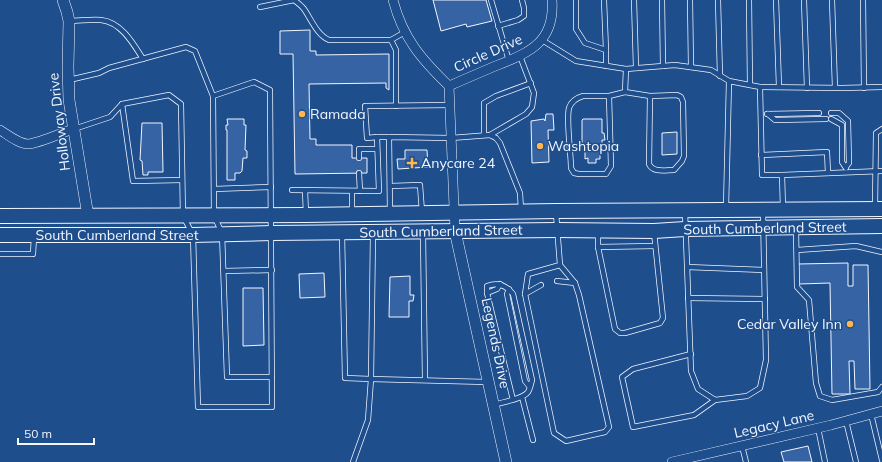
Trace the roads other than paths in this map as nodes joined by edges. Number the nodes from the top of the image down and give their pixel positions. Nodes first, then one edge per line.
1 (63, 0) edge
2 (393, 0) edge
3 (491, 0) edge
4 (522, 0) edge
5 (552, 0) edge
6 (576, 0) edge
7 (604, 0) edge
8 (634, 0) edge
9 (662, 0) edge
10 (690, 0) edge
11 (718, 0) edge
12 (749, 0) edge
13 (776, 0) edge
14 (804, 0) edge
15 (832, 0) edge
16 (863, 0) edge
17 (260, 7) dead end
18 (69, 21) junction
19 (498, 26) junction
20 (405, 32) junction
21 (391, 40) junction
22 (542, 40) junction
23 (606, 50) junction
24 (520, 56) junction
25 (143, 59) junction
26 (509, 61) junction
27 (606, 66) junction
28 (664, 66) junction
29 (692, 67) junction
30 (636, 68) junction
31 (626, 69) junction
32 (720, 76) junction
33 (68, 80) junction
34 (729, 81) junction
35 (530, 83) junction
36 (750, 85) junction
37 (449, 86) junction
38 (760, 87) junction
39 (882, 87) edge
40 (779, 88) junction
41 (808, 88) junction
42 (836, 88) junction
43 (864, 88) junction
44 (625, 92) junction
45 (213, 96) junction
46 (609, 96) junction
47 (650, 96) junction
48 (122, 104) junction
49 (450, 105) junction
50 (396, 106) junction
51 (819, 113) junction
52 (826, 113) dead end
53 (831, 113) dead end
54 (761, 114) junction
55 (768, 114) junction
56 (811, 119) junction
57 (826, 119) dead end
58 (832, 119) dead end
59 (73, 129) junction
60 (882, 129) edge
61 (0, 130) edge
62 (490, 134) junction
63 (484, 135) junction
64 (377, 137) junction
65 (389, 137) junction
66 (451, 138) junction
67 (377, 148) junction
68 (761, 155) junction
69 (359, 158) dead end
70 (846, 169) junction
71 (875, 171) junction
72 (882, 171) edge
73 (359, 173) dead end
74 (828, 173) junction
75 (782, 174) junction
76 (182, 180) junction
77 (390, 186) junction
78 (271, 187) junction
79 (214, 189) junction
80 (292, 190) dead end
81 (305, 190) junction
82 (352, 191) junction
83 (360, 191) junction
84 (878, 209) edge
85 (686, 210) junction
86 (726, 210) junction
87 (763, 210) junction
88 (783, 210) junction
89 (521, 211) junction
90 (556, 211) junction
91 (455, 212) junction
92 (422, 213) junction
93 (352, 214) junction
94 (390, 214) junction
95 (271, 215) junction
96 (306, 215) junction
97 (0, 216) edge
98 (88, 216) junction
99 (183, 216) junction
100 (214, 216) junction
101 (882, 226) edge
102 (764, 228) junction
103 (796, 228) junction
104 (685, 229) junction
105 (557, 230) junction
106 (455, 231) junction
107 (598, 231) junction
108 (654, 231) junction
109 (342, 232) junction
110 (373, 232) junction
111 (423, 232) junction
112 (222, 233) junction
113 (272, 233) junction
114 (0, 235) edge
115 (34, 235) junction
116 (193, 235) junction
117 (656, 246) junction
118 (598, 247) junction
119 (797, 250) junction
120 (882, 252) edge
121 (0, 254) edge
122 (560, 265) junction
123 (687, 267) junction
124 (272, 270) junction
125 (764, 270) junction
126 (224, 271) junction
127 (557, 281) dead end
128 (575, 283) junction
129 (542, 285) dead end
130 (525, 294) junction
131 (688, 298) junction
132 (765, 299) junction
133 (690, 354) junction
134 (272, 377) junction
135 (371, 379) junction
136 (425, 380) junction
137 (489, 382) junction
138 (882, 387) edge
139 (522, 397) junction
140 (513, 400) junction
141 (715, 400) junction
142 (494, 405) junction
143 (882, 411) edge
144 (871, 414) junction
145 (846, 421) junction
146 (818, 428) junction
147 (533, 440) dead end
148 (742, 446) junction
149 (882, 460) edge
150 (353, 462) edge
151 (506, 462) edge
152 (672, 462) edge
153 (746, 462) edge
154 (826, 462) edge
155 (856, 462) edge

1 - 18 street, Holloway Drive
2 - 20 street
3 - 19 lane
4 - 19 lane
5 - 22 street, Circle Drive
6 - 23 lane
7 - 23 lane
8 - 30 lane
9 - 28 lane
10 - 29 lane
11 - 32 lane
12 - 36 lane
13 - 40 lane
14 - 41 lane
15 - 42 lane
16 - 43 lane
17 - 21 lane
18 - 25 lane
18 - 33 street, Holloway Drive
19 - 26 lane
20 - 21 lane
20 - 37 street
21 - 50 lane
22 - 24 street, Circle Drive
22 - 27 lane
23 - 27 lane
24 - 26 street, Circle Drive
24 - 35 lane
25 - 33 lane
25 - 45 lane
26 - 37 street, Circle Drive
27 - 31 lane
28 - 29 lane
28 - 30 lane
29 - 32 lane
30 - 31 lane
31 - 44 lane
32 - 34 lane
33 - 59 street, Holloway Drive
34 - 36 lane
34 - 86 lane
35 - 62 lane
35 - 63 lane
36 - 38 lane
37 - 49 street
38 - 40 lane
38 - 54 lane
39 - 43 lane
40 - 41 lane
41 - 42 lane
42 - 43 lane
44 - 46 lane
44 - 47 lane
45 - 78 lane
45 - 79 lane
46 - 46 lane
47 - 47 lane
48 - 59 lane
48 - 76 lane
48 - 76 lane
49 - 50 lane
49 - 66 street
50 - 64 lane
51 - 52 lane
51 - 55 lane
51 - 56 lane
53 - 70 lane
54 - 55 lane
54 - 68 lane
55 - 56 lane
56 - 57 lane
58 - 70 lane
59 - 61 street
59 - 98 street, Holloway Drive
60 - 71 lane
62 - 63 lane
62 - 89 lane
63 - 66 lane
64 - 65 lane
64 - 67 lane
65 - 66 lane
65 - 77 lane
66 - 91 street
67 - 69 lane
67 - 83 lane
68 - 74 lane
68 - 75 lane
70 - 71 lane
70 - 74 lane
71 - 72 lane
71 - 84 lane
73 - 83 lane
74 - 75 lane
75 - 88 lane
76 - 99 lane
77 - 92 lane
77 - 94 lane
78 - 79 lane
78 - 95 lane
79 - 100 lane
80 - 81 lane
81 - 82 lane
81 - 96 lane
82 - 83 lane
82 - 93 lane
84 - 88 main road, South Cumberland Street
85 - 86 main road, South Cumberland Street
85 - 90 main road, South Cumberland Street
85 - 104 lane
86 - 87 main road, South Cumberland Street
87 - 88 main road, South Cumberland Street
87 - 102 lane
89 - 90 main road, South Cumberland Street
89 - 91 main road, South Cumberland Street
90 - 105 lane
91 - 92 main road, South Cumberland Street
91 - 106 street
92 - 94 main road, South Cumberland Street
93 - 94 main road, South Cumberland Street
93 - 96 main road, South Cumberland Street
95 - 96 main road, South Cumberland Street
95 - 100 main road, South Cumberland Street
95 - 113 lane
97 - 98 main road, South Cumberland Street
98 - 99 main road, South Cumberland Street
99 - 100 main road, South Cumberland Street
99 - 116 lane
100 - 112 lane
101 - 103 main road, South Cumberland Street
102 - 103 main road, South Cumberland Street
102 - 104 main road, South Cumberland Street
102 - 125 lane
103 - 119 lane
104 - 108 main road, South Cumberland Street
104 - 123 lane
105 - 106 main road, South Cumberland Street
105 - 107 main road, South Cumberland Street
105 - 122 lane
106 - 111 main road, South Cumberland Street
106 - 137 street, Legends Drive
107 - 108 main road, South Cumberland Street
107 - 118 lane
108 - 117 lane
109 - 110 main road, South Cumberland Street
109 - 113 main road, South Cumberland Street
109 - 135 lane
110 - 111 main road, South Cumberland Street
110 - 135 lane
111 - 136 lane
112 - 113 main road, South Cumberland Street
112 - 116 main road, South Cumberland Street
112 - 126 lane
113 - 124 lane
114 - 115 main road, South Cumberland Street
115 - 116 main road, South Cumberland Street
115 - 121 lane
116 - 134 lane
117 - 118 lane
117 - 118 lane
119 - 120 lane
119 - 138 lane
122 - 128 lane
122 - 130 lane
123 - 125 lane
123 - 131 lane
124 - 126 lane
124 - 134 lane
125 - 132 lane
126 - 134 lane
127 - 128 lane
128 - 130 lane
129 - 130 lane
131 - 132 lane
131 - 133 lane
132 - 141 lane
133 - 141 lane
133 - 141 lane
135 - 136 lane
135 - 150 lane
136 - 137 lane
137 - 142 street, Legends Drive
139 - 140 lane
139 - 140 lane
139 - 147 lane
140 - 142 lane
142 - 151 street, Legends Drive
143 - 144 street, Legacy Lane
144 - 145 street, Legacy Lane
144 - 149 lane
145 - 146 street, Legacy Lane
145 - 155 lane
146 - 148 street, Legacy Lane
146 - 154 lane
148 - 152 street, Legacy Lane
148 - 153 lane

